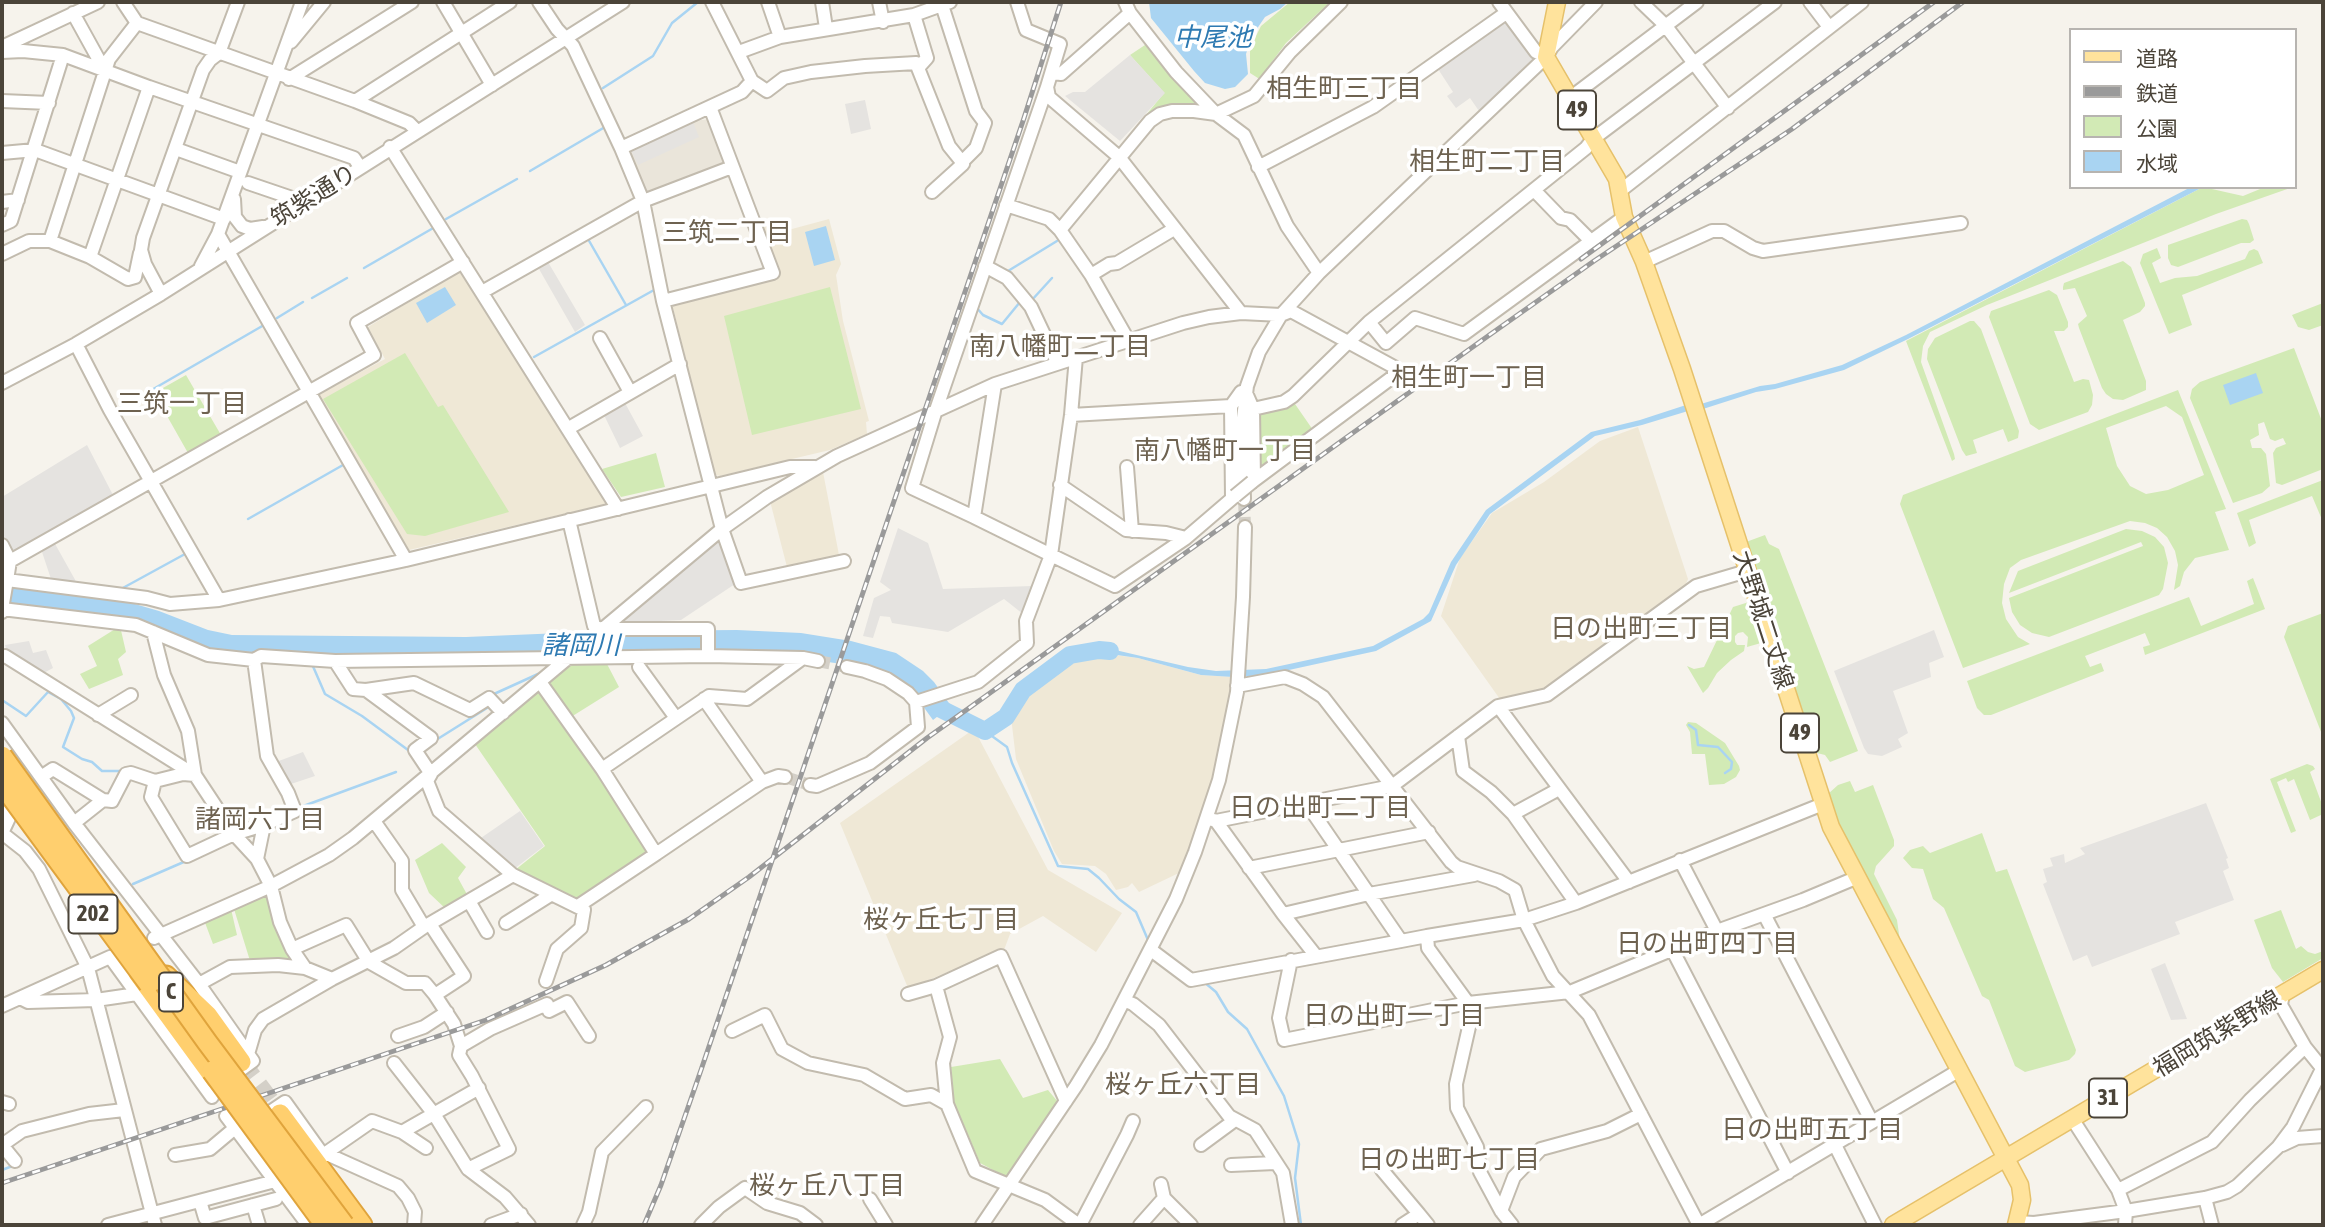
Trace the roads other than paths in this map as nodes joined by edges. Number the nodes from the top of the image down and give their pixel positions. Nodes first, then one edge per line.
1 (98, 2) edge
2 (123, 2) edge
3 (302, 2) edge
4 (324, 2) edge
5 (412, 2) edge
6 (443, 2) edge
7 (510, 2) edge
8 (539, 2) edge
9 (623, 2) edge
10 (712, 2) edge
11 (768, 2) edge
12 (822, 2) edge
13 (879, 2) edge
14 (1017, 2) edge
15 (1341, 2) edge
16 (1557, 2) edge
17 (1596, 2) edge
18 (1697, 2) edge
19 (1775, 2) edge
20 (1810, 2) edge
21 (1862, 2) edge
22 (234, 3) edge
23 (944, 3) edge
24 (1649, 4) edge
25 (1502, 7) edge
26 (1128, 8) edge
27 (73, 13) junction
28 (914, 15) junction
29 (883, 22) junction
30 (137, 23) junction
31 (1665, 25) junction
32 (1829, 27) junction
33 (826, 28) junction
34 (461, 32) junction
35 (780, 37) junction
36 (565, 38) junction
37 (2, 49) edge
38 (284, 51) junction
39 (739, 52) junction
40 (219, 53) junction
41 (63, 55) junction
42 (1546, 57) junction
43 (1694, 62) junction
44 (918, 68) junction
45 (105, 71) junction
46 (1052, 73) junction
47 (282, 77) junction
48 (752, 81) junction
49 (492, 85) junction
50 (149, 87) junction
51 (1047, 87) junction
52 (1570, 98) junction
53 (2, 101) edge
54 (192, 102) junction
55 (355, 102) junction
56 (49, 103) junction
57 (710, 107) junction
58 (1728, 108) junction
59 (1216, 114) junction
60 (257, 126) junction
61 (417, 131) junction
62 (1593, 139) junction
63 (390, 147) junction
64 (621, 148) junction
65 (176, 149) junction
66 (35, 150) junction
67 (2, 153) edge
68 (1119, 157) junction
69 (962, 162) junction
70 (76, 164) junction
71 (360, 167) junction
72 (732, 167) junction
73 (1258, 167) junction
74 (117, 178) junction
75 (244, 178) junction
76 (1534, 190) junction
77 (233, 191) junction
78 (1620, 191) junction
79 (932, 192) dead end
80 (159, 194) junction
81 (18, 200) junction
82 (643, 201) junction
83 (2, 202) edge
84 (300, 205) junction
85 (1006, 205) junction
86 (1624, 217) junction
87 (224, 219) junction
88 (1961, 223) dead end
89 (2, 225) edge
90 (266, 226) junction
91 (1174, 229) junction
92 (1060, 230) junction
93 (218, 234) junction
94 (50, 241) junction
95 (1591, 241) junction
96 (141, 250) junction
97 (228, 251) junction
98 (2, 254) edge
99 (90, 257) junction
100 (463, 262) junction
101 (1644, 262) junction
102 (985, 266) junction
103 (199, 269) junction
104 (1320, 273) junction
105 (1091, 275) junction
106 (482, 292) junction
107 (161, 294) junction
108 (663, 300) junction
109 (1241, 313) junction
110 (1281, 315) junction
111 (1369, 322) junction
112 (600, 338) dead end
113 (1128, 340) junction
114 (1348, 341) junction
115 (76, 344) junction
116 (1076, 356) junction
117 (1057, 362) junction
118 (680, 365) junction
119 (2, 383) edge
120 (995, 384) junction
121 (309, 392) junction
122 (630, 392) junction
123 (1245, 393) junction
124 (1231, 406) junction
125 (1253, 409) junction
126 (935, 413) junction
127 (1071, 415) junction
128 (569, 428) junction
129 (816, 467) junction
130 (1127, 467) dead end
131 (152, 481) junction
132 (1253, 481) junction
133 (1060, 485) junction
134 (712, 486) junction
135 (1237, 497) junction
136 (618, 509) junction
137 (974, 517) junction
138 (569, 520) junction
139 (1245, 527) tunnel mouth
140 (722, 528) junction
141 (1132, 531) junction
142 (1186, 538) junction
143 (2, 545) edge
144 (1051, 555) junction
145 (406, 559) junction
146 (10, 561) junction
147 (844, 561) dead end
148 (1747, 570) junction
149 (4, 580) edge
150 (219, 600) junction
151 (2, 610) edge
152 (601, 630) junction
153 (153, 632) junction
154 (3, 654) edge
155 (708, 655) dead end
156 (572, 656) junction
157 (803, 658) junction
158 (254, 660) junction
159 (335, 661) junction
160 (818, 661) tunnel mouth
161 (639, 667) dead end
162 (847, 667) tunnel mouth
163 (540, 682) junction
164 (1237, 686) junction
165 (366, 690) junction
166 (131, 695) dead end
167 (704, 699) junction
168 (916, 702) junction
169 (1498, 706) junction
170 (503, 713) junction
171 (98, 715) junction
172 (676, 718) junction
173 (2, 723) edge
174 (1458, 736) junction
175 (2, 754) edge
176 (602, 769) junction
177 (431, 774) junction
178 (195, 775) junction
179 (41, 777) junction
180 (785, 777) tunnel mouth
181 (155, 782) junction
182 (762, 782) junction
183 (2, 784) edge
184 (810, 785) tunnel mouth
185 (1392, 786) junction
186 (1559, 789) junction
187 (2, 790) edge
188 (103, 800) junction
189 (1307, 804) junction
190 (1823, 804) junction
191 (2, 806) edge
192 (1513, 814) junction
193 (1212, 820) junction
194 (374, 821) junction
195 (74, 823) junction
196 (264, 825) junction
197 (1429, 832) junction
198 (234, 834) junction
199 (3, 837) edge
200 (1338, 849) junction
201 (656, 853) junction
202 (257, 859) junction
203 (1680, 860) junction
204 (1250, 868) junction
205 (1476, 874) junction
206 (513, 875) junction
207 (1858, 877) junction
208 (1629, 883) junction
209 (271, 886) junction
210 (552, 894) junction
211 (1369, 894) junction
212 (469, 901) junction
213 (1576, 903) junction
214 (578, 906) junction
215 (1283, 914) junction
216 (1763, 914) junction
217 (1524, 920) junction
218 (506, 923) dead end
219 (427, 926) junction
220 (1717, 931) junction
221 (487, 932) dead end
222 (1427, 936) junction
223 (157, 937) junction
224 (1401, 941) junction
225 (292, 949) junction
226 (1151, 950) junction
227 (1673, 951) junction
228 (1316, 956) junction
229 (1291, 960) junction
230 (369, 962) junction
231 (88, 968) junction
232 (305, 968) junction
233 (2323, 970) edge
234 (332, 979) junction
235 (546, 981) dead end
236 (199, 984) junction
237 (936, 986) junction
238 (1570, 992) junction
239 (136, 994) junction
240 (908, 994) dead end
241 (2283, 994) junction
242 (435, 995) junction
243 (20, 998) junction
244 (96, 1000) junction
245 (1125, 1001) junction
246 (1468, 1003) junction
247 (2, 1006) edge
248 (447, 1012) junction
249 (732, 1031) dead end
250 (398, 1036) dead end
251 (589, 1036) dead end
252 (461, 1046) junction
253 (2305, 1047) junction
254 (394, 1063) dead end
255 (2322, 1068) edge
256 (1958, 1071) junction
257 (226, 1076) junction
258 (479, 1088) junction
259 (1066, 1101) junction
260 (947, 1104) junction
261 (646, 1107) dead end
262 (124, 1110) junction
263 (434, 1114) junction
264 (1641, 1114) junction
265 (226, 1116) dead end
266 (1236, 1119) junction
267 (2073, 1120) junction
268 (1133, 1121) dead end
269 (1872, 1122) junction
270 (255, 1126) junction
271 (402, 1132) junction
272 (2323, 1136) edge
273 (1201, 1145) dead end
274 (1835, 1145) junction
275 (2278, 1147) junction
276 (426, 1148) dead end
277 (176, 1155) dead end
278 (323, 1155) junction
279 (2006, 1160) junction
280 (16, 1161) dead end
281 (1275, 1163) junction
282 (1231, 1165) dead end
283 (468, 1169) junction
284 (1382, 1170) dead end
285 (1788, 1172) junction
286 (275, 1181) junction
287 (1161, 1184) dead end
288 (1009, 1185) junction
289 (2118, 1190) junction
290 (1164, 1198) junction
291 (2205, 1198) junction
292 (276, 1199) dead end
293 (870, 1199) dead end
294 (200, 1201) junction
295 (253, 1205) junction
296 (1501, 1210) junction
297 (2126, 1211) junction
298 (1419, 1214) junction
299 (153, 1219) edge
300 (525, 1220) edge
301 (2017, 1224) edge
302 (108, 1225) edge
303 (259, 1225) edge
304 (308, 1225) edge
305 (326, 1225) edge
306 (344, 1225) edge
307 (362, 1225) edge
308 (414, 1225) edge
309 (491, 1225) edge
310 (583, 1225) edge
311 (701, 1225) edge
312 (816, 1225) edge
313 (886, 1225) edge
314 (982, 1225) edge
315 (1079, 1225) edge
316 (1140, 1225) edge
317 (1191, 1225) edge
318 (1292, 1225) edge
319 (1402, 1225) edge
320 (1428, 1225) edge
321 (1512, 1225) edge
322 (1699, 1225) edge
323 (1875, 1225) edge
324 (1893, 1225) edge
325 (2125, 1225) edge
326 (2213, 1225) edge

1 - 27 street
2 - 30 street
3 - 38 street
4 - 38 street
5 - 47 street
6 - 34 street
7 - 34 street
8 - 36 street
9 - 36 street, 筑紫通り
10 - 39 street
11 - 35 street
12 - 33 street
13 - 29 street
14 - 46 street
15 - 59 street
16 - 42 main road, 49
17 - 42 street
18 - 31 street
19 - 43 street
20 - 32 street
21 - 32 street
22 - 40 street
23 - 28 street
23 - 69 street
24 - 31 street
25 - 42 street
25 - 73 street
26 - 46 street
26 - 59 street
27 - 37 street
27 - 45 street
28 - 29 street
28 - 44 street
29 - 33 street
30 - 40 street
30 - 45 street
31 - 43 street
31 - 52 street
32 - 58 street
33 - 35 street
34 - 49 street
34 - 55 street
35 - 39 street
36 - 49 street, 筑紫通り
36 - 64 street
37 - 41 street
38 - 47 street
39 - 48 street
40 - 47 street
40 - 54 street
41 - 45 street
41 - 56 street
42 - 52 main road, 大野城二丈線 / 49
42 - 104 street
43 - 58 street
43 - 62 street
44 - 48 street
44 - 69 street
45 - 50 street
45 - 70 street
46 - 51 street
47 - 55 street
47 - 60 street
48 - 57 street
49 - 61 street, 筑紫通り
50 - 54 street
50 - 74 street
51 - 68 street
51 - 85 street
52 - 62 main road, 大野城二丈線 / 49
53 - 56 street
54 - 60 street
54 - 65 street
55 - 61 street
56 - 66 street
57 - 64 street
57 - 72 street
58 - 78 street
59 - 68 street
59 - 73 street
60 - 71 street
60 - 75 street
61 - 63 street, 筑紫通り
62 - 76 street
62 - 78 main road, 大野城二丈線 / 49
63 - 71 street, 筑紫通り
63 - 100 street
64 - 82 street
65 - 75 street
65 - 80 street
66 - 67 street
66 - 70 street
66 - 81 street
68 - 91 street
68 - 92 street
69 - 79 street
70 - 74 street
70 - 94 street
71 - 84 street, 筑紫通り
72 - 82 street
72 - 108 street
73 - 104 street
74 - 80 street
74 - 99 street
75 - 77 street
75 - 84 street
76 - 95 street
76 - 111 street
77 - 87 street
77 - 90 street
78 - 86 main road, 大野城二丈線 / 49
80 - 87 street
80 - 96 street
81 - 83 street
81 - 89 street
82 - 106 street
82 - 108 street
84 - 90 street, 筑紫通り
85 - 92 street
85 - 102 street
86 - 95 street
86 - 101 main road, 大野城二丈線 / 49
87 - 93 street
88 - 101 street
90 - 97 street, 筑紫通り
91 - 105 street
91 - 109 street
92 - 105 street
93 - 97 street
93 - 103 street
94 - 98 street
94 - 99 street
95 - 111 street
96 - 99 street
96 - 107 street
97 - 103 street, 筑紫通り
97 - 121 street
100 - 106 street
100 - 121 street
101 - 148 main road, 大野城二丈線 / 49
102 - 117 street
102 - 126 street
103 - 107 street, 筑紫通り
104 - 110 street
105 - 113 street
106 - 128 street
107 - 115 street, 筑紫通り
108 - 118 street
109 - 110 street
109 - 113 street
110 - 114 street
110 - 123 street
111 - 114 street
112 - 122 street
113 - 116 street
114 - 125 street
114 - 132 street
115 - 119 street, 筑紫通り
115 - 131 street
116 - 117 street
116 - 127 street
117 - 120 street
118 - 122 street
118 - 134 street
120 - 126 street
120 - 137 street
121 - 131 street
121 - 145 street
122 - 128 street
123 - 124 street
123 - 125 street
123 - 135 street
124 - 127 street
124 - 135 street
125 - 132 street
126 - 129 street
126 - 137 street
127 - 133 street
128 - 136 street
129 - 134 street
129 - 140 street
130 - 141 street
131 - 146 street
131 - 150 street
132 - 135 street, bridge
133 - 141 street
133 - 144 street
134 - 136 street
134 - 140 street
135 - 142 street
136 - 138 street
137 - 144 street
138 - 145 street
138 - 152 street
139 - 164 street
140 - 147 street
140 - 152 street
141 - 142 street
142 - 144 street
143 - 146 street
144 - 168 street
145 - 150 street
146 - 149 street
148 - 169 street
148 - 190 main road, 大野城二丈線 / 49
149 - 150 street
149 - 151 street
151 - 153 street
152 - 155 street
152 - 156 street
153 - 158 street
153 - 178 street
154 - 171 street
156 - 157 street
156 - 159 street
156 - 163 street
157 - 160 street
157 - 167 street
158 - 159 street
158 - 196 street
159 - 165 street
161 - 172 street
162 - 168 street
163 - 170 street
163 - 176 street
164 - 185 street
164 - 193 street
165 - 170 street
165 - 177 street
166 - 171 street
167 - 172 street
167 - 182 street
168 - 184 street
169 - 174 street
169 - 186 street
170 - 177 street
171 - 178 street
172 - 176 street
173 - 179 street
174 - 185 street
174 - 192 street
175 - 257 highway, 202
175 - 306 highway, C, bridge
176 - 201 street
177 - 194 street
177 - 206 street
178 - 181 street
178 - 198 street
179 - 188 street
179 - 195 street
180 - 182 street
181 - 188 street
181 - 198 street
182 - 201 street
183 - 305 highway, C, bridge
185 - 189 street
185 - 197 street
186 - 192 street
186 - 208 street
187 - 257 highway, 202
188 - 195 street
189 - 193 street
189 - 200 street
190 - 203 street
190 - 207 main road, 大野城二丈線 / 49
191 - 199 street
192 - 213 street
193 - 204 street
193 - 226 street
194 - 209 street
194 - 219 street
195 - 223 street
196 - 198 street
196 - 202 street
197 - 200 street
197 - 205 street
198 - 202 street
199 - 231 street
200 - 204 street
200 - 211 street
201 - 214 street
202 - 209 street
203 - 208 street
203 - 220 street
204 - 215 street
205 - 211 street
205 - 217 street
206 - 210 street
206 - 212 street
207 - 216 street
207 - 256 main road, 大野城二丈線 / 49
208 - 213 street
209 - 223 street
209 - 225 street
210 - 214 street
210 - 218 street
211 - 215 street
211 - 224 street
212 - 219 street
212 - 221 street
213 - 217 street
214 - 235 street
215 - 228 street
216 - 220 street
216 - 269 street
217 - 222 street
217 - 238 street
219 - 230 street
219 - 242 street
220 - 227 street
222 - 224 street
222 - 246 street
223 - 236 street
224 - 228 street
225 - 230 street
225 - 232 street
226 - 229 street
226 - 245 street
227 - 238 street
227 - 285 street
228 - 229 street
229 - 246 street
230 - 234 street
230 - 242 street
231 - 239 street
231 - 243 street
231 - 244 street
232 - 234 street
232 - 236 street
233 - 241 main road, 福岡筑紫野線 / 31
234 - 257 street
236 - 257 street
237 - 240 street
237 - 259 street
237 - 260 street
238 - 246 street
238 - 264 street
239 - 244 street
239 - 257 street
241 - 253 street
241 - 267 main road, 福岡筑紫野線 / 31
242 - 248 street
243 - 244 street
243 - 247 street
244 - 262 street
245 - 259 street
245 - 266 street
246 - 296 street
248 - 250 street
248 - 252 street
249 - 260 street
251 - 252 street
252 - 258 street
253 - 255 street
253 - 289 street
254 - 263 street
255 - 275 street
256 - 269 street
256 - 279 main road, 大野城二丈線 / 49
258 - 263 street
258 - 283 street
259 - 288 street
260 - 288 street
261 - 310 street
262 - 280 street
262 - 299 street
263 - 271 street
263 - 283 street
264 - 296 street
264 - 322 street
265 - 270 street
266 - 273 street
266 - 281 street
267 - 279 main road, 福岡筑紫野線 / 31
267 - 289 street
268 - 315 street
269 - 274 street
270 - 277 street
270 - 278 street
270 - 286 street
270 - 305 highway
270 - 306 highway
270 - 307 highway
271 - 276 street
271 - 278 street
272 - 275 street
274 - 285 street
274 - 323 street
275 - 291 street
278 - 308 street
279 - 301 main road, 大野城二丈線 / 49
279 - 324 main road, 福岡筑紫野線 / 31
281 - 282 street
281 - 318 street
283 - 300 street
284 - 298 street
285 - 322 street
286 - 294 street
286 - 304 street
287 - 290 street
288 - 314 street
288 - 315 street
289 - 297 street
290 - 316 street
290 - 317 street
291 - 297 street
291 - 326 street
292 - 295 street
293 - 313 street
294 - 295 street
294 - 299 street
295 - 303 street
296 - 321 street
297 - 301 street
297 - 325 street
298 - 319 street
298 - 320 street
299 - 302 street
300 - 309 street
311 - 312 street

